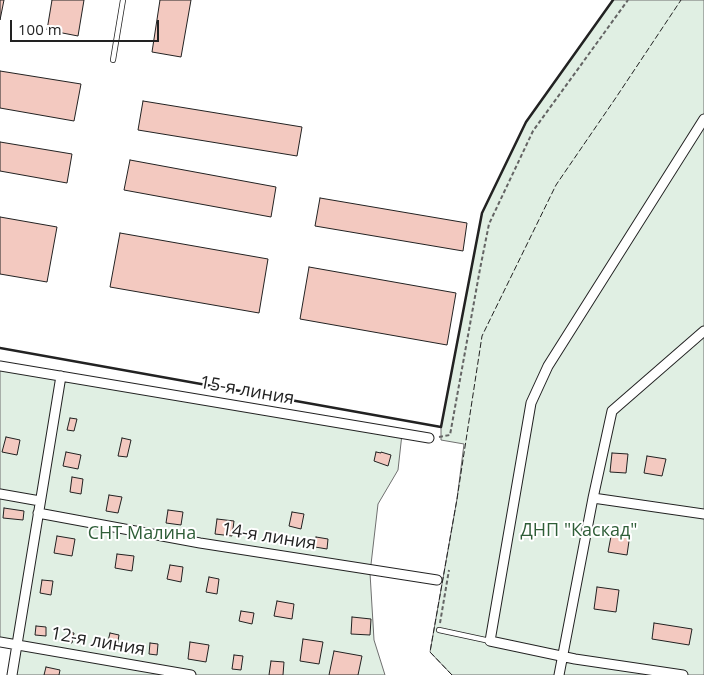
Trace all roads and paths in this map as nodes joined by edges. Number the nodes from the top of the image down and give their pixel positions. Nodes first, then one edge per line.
1 (123, 0) edge
2 (628, 0) edge
3 (113, 60) dead end
4 (704, 119) edge
5 (704, 331) edge
6 (0, 366) edge
7 (61, 376) junction
8 (429, 438) joint
9 (0, 494) edge
10 (593, 498) junction
11 (40, 501) junction
12 (38, 513) junction
13 (704, 514) edge
14 (449, 570) dead end
15 (437, 580) dead end
16 (439, 630) joint
17 (490, 640) junction
18 (0, 642) edge
19 (18, 645) junction
20 (563, 655) junction
21 (12, 675) edge
22 (190, 675) edge
23 (559, 675) edge
24 (683, 675) edge

1 - 3 lane
2 - 8 path
4 - 17 street
5 - 10 street
6 - 7 street, 15-я линия
7 - 8 street, 15-я линия
7 - 11 street
9 - 11 street
10 - 13 street
10 - 20 street
11 - 12 street
12 - 15 street, 14-я линия
12 - 19 street
14 - 16 path
16 - 17 lane
17 - 20 street
18 - 19 street, 12-я линия
19 - 21 street
19 - 22 street, 12-я линия
20 - 23 street
20 - 24 street

